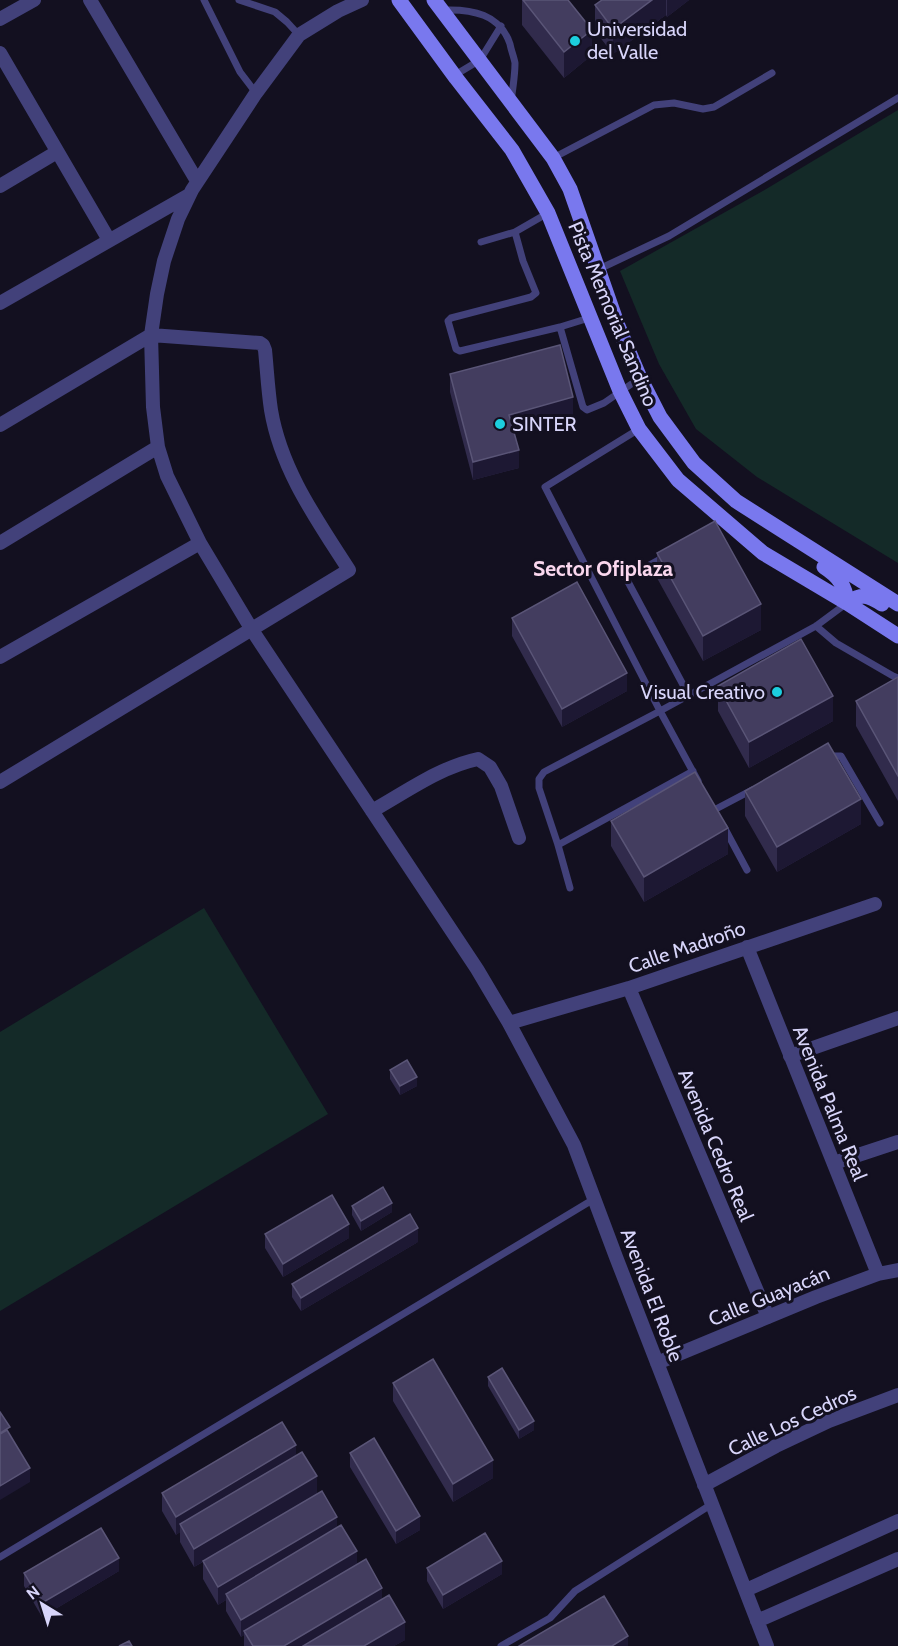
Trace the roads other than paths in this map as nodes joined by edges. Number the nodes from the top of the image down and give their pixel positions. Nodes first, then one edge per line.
1 (34, 0) edge
2 (90, 0) edge
3 (204, 0) edge
4 (239, 0) edge
5 (362, 0) edge
6 (399, 0) edge
7 (437, 5) edge
8 (0, 19) edge
9 (501, 26) junction
10 (299, 35) junction
11 (0, 53) edge
12 (480, 60) junction
13 (772, 73) dead end
14 (455, 75) junction
15 (256, 93) junction
16 (898, 99) edge
17 (511, 103) junction
18 (57, 152) junction
19 (553, 158) junction
20 (197, 181) junction
21 (0, 186) edge
22 (189, 195) junction
23 (161, 210) junction
24 (548, 213) junction
25 (177, 222) junction
26 (515, 232) junction
27 (109, 240) junction
28 (481, 242) dead end
29 (597, 270) junction
30 (0, 303) edge
31 (591, 317) junction
32 (560, 327) junction
33 (151, 335) junction
34 (640, 378) junction
35 (620, 391) junction
36 (0, 425) edge
37 (639, 429) junction
38 (158, 447) junction
39 (795, 539) junction
40 (0, 543) edge
41 (200, 543) junction
42 (667, 555) edge
43 (847, 603) junction
44 (898, 604) edge
45 (898, 613) edge
46 (816, 626) junction
47 (252, 630) junction
48 (898, 636) edge
49 (0, 657) edge
50 (898, 678) edge
51 (689, 696) junction
52 (660, 711) junction
53 (824, 756) edge
54 (693, 771) junction
55 (0, 782) edge
56 (755, 788) edge
57 (704, 791) edge
58 (709, 801) edge
59 (714, 810) junction
60 (372, 811) junction
61 (880, 823) dead end
62 (519, 838) dead end
63 (558, 845) junction
64 (747, 870) dead end
65 (570, 888) dead end
66 (875, 904) dead end
67 (747, 947) junction
68 (629, 988) junction
69 (898, 1018) edge
70 (509, 1023) junction
71 (790, 1056) junction
72 (898, 1142) edge
73 (834, 1163) junction
74 (594, 1199) junction
75 (898, 1270) edge
76 (878, 1274) junction
77 (768, 1317) junction
78 (657, 1363) junction
79 (898, 1395) edge
80 (704, 1485) junction
81 (712, 1504) junction
82 (898, 1521) edge
83 (0, 1557) edge
84 (898, 1559) edge
85 (746, 1590) junction
86 (757, 1621) junction
87 (501, 1646) edge
88 (767, 1646) edge

1 - 8 street
2 - 20 street
3 - 15 lane
4 - 10 lane
5 - 10 street
6 - 14 main road, Pista Memorial Sandino
7 - 9 lane
7 - 12 main road, Pista Memorial Sandino
9 - 12 lane
9 - 17 lane
10 - 15 street, Avenida El Roble
11 - 18 street
12 - 14 lane
12 - 17 main road, Pista Memorial Sandino
13 - 19 lane
14 - 24 main road, Pista Memorial Sandino
15 - 20 street, Avenida El Roble
16 - 29 lane
17 - 19 main road, Pista Memorial Sandino
18 - 21 street
18 - 27 street
19 - 29 main road, Pista Memorial Sandino
20 - 22 street, Avenida El Roble
22 - 23 street
22 - 25 street, Avenida El Roble
23 - 25 street
23 - 27 street
24 - 26 lane
24 - 31 main road, Pista Memorial Sandino
25 - 33 street, Avenida El Roble
26 - 28 lane
26 - 32 lane
27 - 30 street
29 - 34 main road, Pista Memorial Sandino
31 - 32 lane
31 - 35 main road, Pista Memorial Sandino
32 - 35 lane
33 - 36 street
33 - 38 street, Avenida El Roble
33 - 47 street
34 - 35 lane
34 - 39 main road, Pista Memorial Sandino
35 - 37 main road, Pista Memorial Sandino
37 - 43 main road, Pista Memorial Sandino
37 - 52 lane
38 - 40 street
38 - 41 street, Avenida El Roble
39 - 43 main road
39 - 44 main road, Pista Memorial Sandino
41 - 47 street, Avenida El Roble
41 - 49 street
42 - 51 lane
43 - 45 main road
43 - 46 lane
43 - 48 main road, Pista Memorial Sandino
46 - 50 lane
46 - 51 lane
47 - 55 street
47 - 60 street, Avenida El Roble
51 - 52 lane
52 - 54 lane
52 - 63 lane
53 - 61 lane
54 - 57 lane
54 - 63 lane
56 - 59 lane
58 - 59 lane
59 - 64 lane
60 - 62 street
60 - 70 street, Avenida El Roble
63 - 65 lane
66 - 67 street, Calle Madroño
67 - 68 street, Calle Madroño
67 - 71 street, Avenida Palma Real
68 - 70 street, Calle Madroño
68 - 77 street, Avenida Cedro Real
69 - 71 street
70 - 74 street, Avenida El Roble
71 - 73 street, Avenida Palma Real
72 - 73 street
73 - 76 street, Avenida Palma Real
74 - 78 street, Avenida El Roble
74 - 83 lane
75 - 76 street, Calle Guayacán
76 - 77 street, Calle Guayacán
77 - 78 street, Calle Guayacán
78 - 80 street, Avenida El Roble
79 - 80 street, Calle Los Cedros
80 - 81 street, Avenida El Roble
81 - 85 street, Avenida El Roble
81 - 87 lane
82 - 85 street
84 - 86 street
85 - 86 street, Avenida El Roble
86 - 88 street, Avenida El Roble

